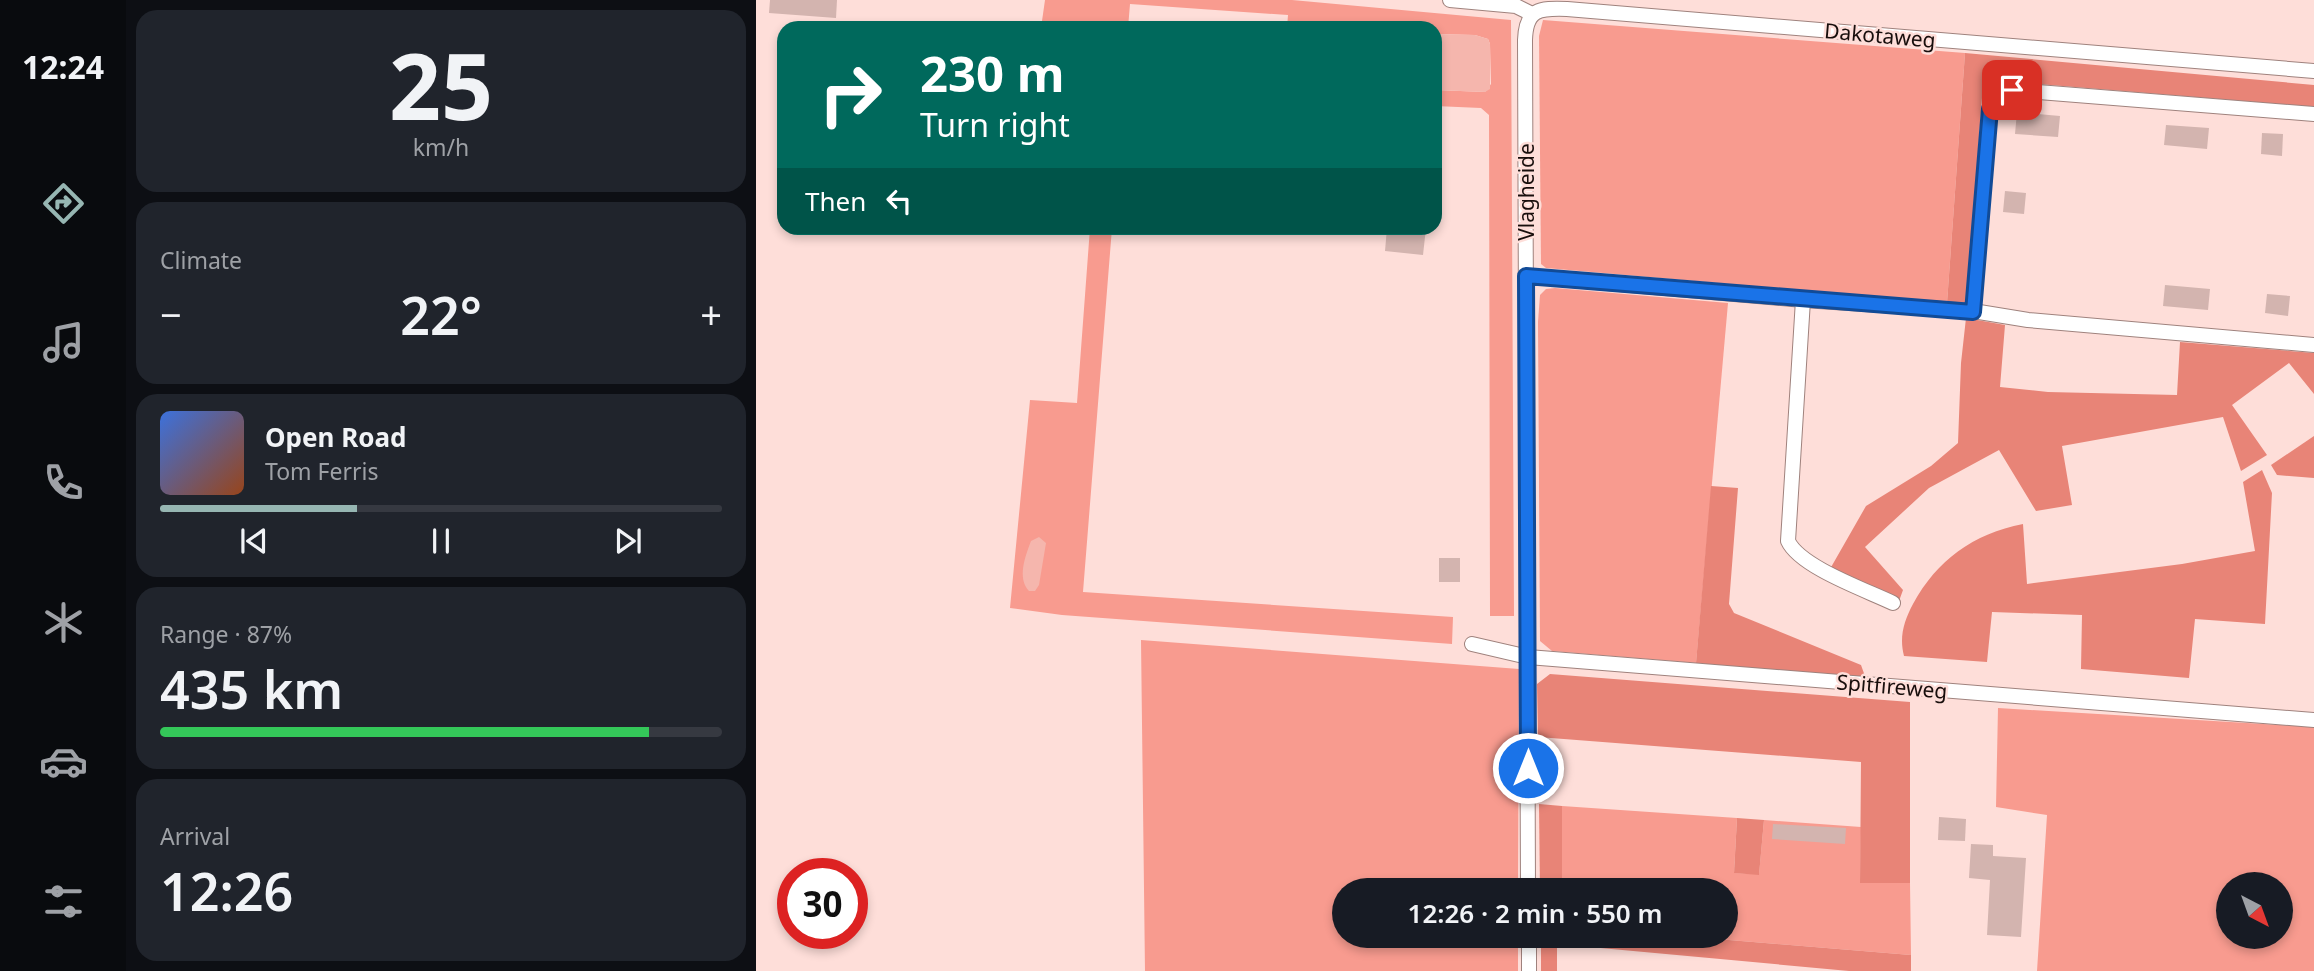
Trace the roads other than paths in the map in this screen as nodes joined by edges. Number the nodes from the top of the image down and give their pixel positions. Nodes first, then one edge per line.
1 (1450, 0) edge
2 (1525, 0) edge
3 (1532, 15) junction
4 (2314, 71) edge
5 (2314, 114) edge
6 (1526, 276) junction
7 (1803, 300) junction
8 (1973, 312) junction
9 (2314, 345) edge
10 (1893, 603) dead end
11 (1472, 644) dead end
12 (1528, 657) junction
13 (2314, 720) edge
14 (1528, 878) edge
15 (1529, 948) edge
16 (1529, 971) edge

1 - 3 street, Dakotaweg
2 - 3 street
3 - 4 street, Dakotaweg
3 - 6 street, Vlagheide
5 - 8 street
6 - 7 street
6 - 12 street, Vlagheide
7 - 8 street
7 - 10 street
8 - 9 street
11 - 12 street, Spitfireweg
12 - 13 street, Spitfireweg
12 - 14 street, Vlagheide
15 - 16 street

